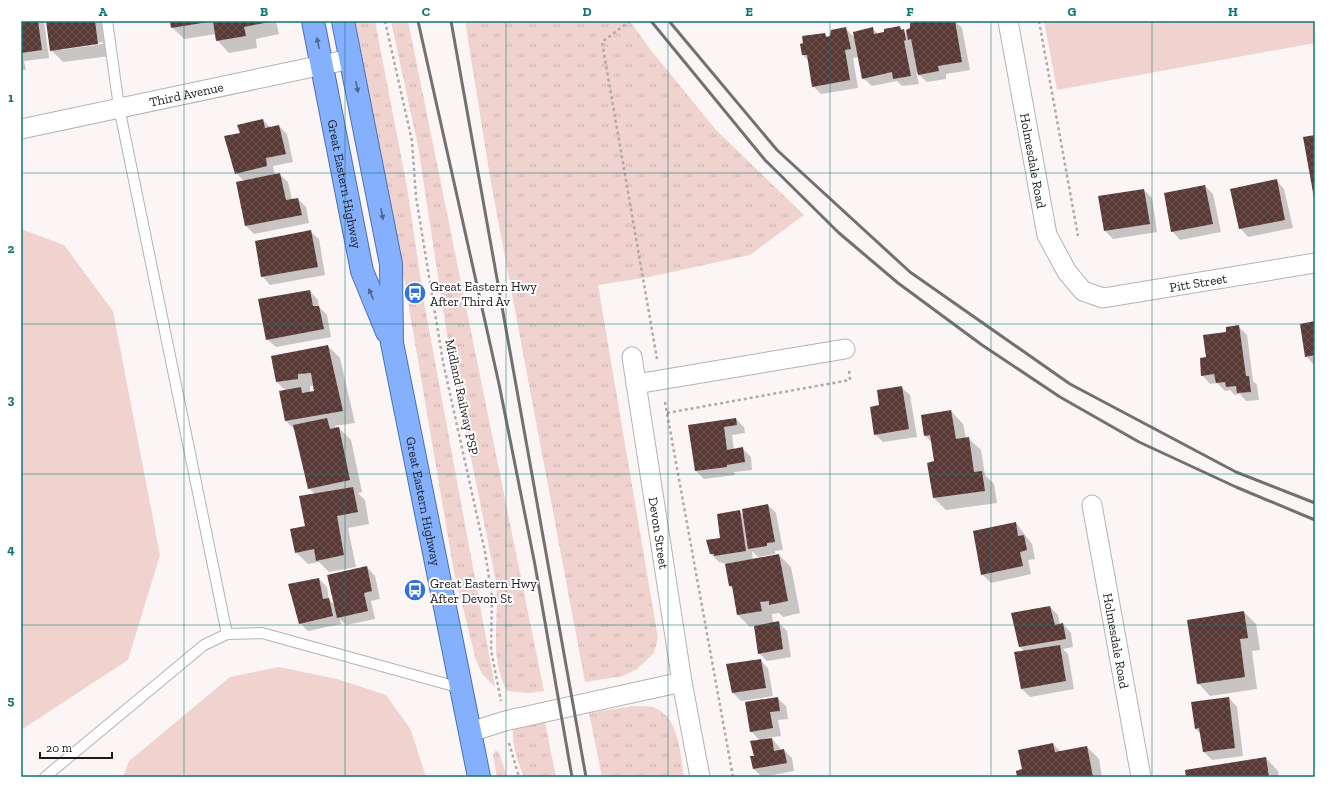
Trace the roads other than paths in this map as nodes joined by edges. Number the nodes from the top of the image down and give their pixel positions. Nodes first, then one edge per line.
1 (107, 21) edge
2 (313, 21) edge
3 (343, 21) edge
4 (1008, 21) edge
5 (351, 59) junction
6 (322, 64) junction
7 (119, 107) junction
8 (21, 129) edge
9 (1315, 264) edge
10 (1083, 291) joint
11 (392, 343) junction
12 (845, 349) road end
13 (632, 357) dead end
14 (636, 384) junction
15 (1092, 505) dead end
16 (227, 634) junction
17 (682, 682) junction
18 (461, 688) junction
19 (470, 732) junction
20 (45, 777) edge
21 (479, 777) edge
22 (700, 777) edge
23 (1141, 777) edge

1 - 7 lane
6 -> 2 highway, Great Eastern Highway
3 - 5 highway, Great Eastern Highway
4 - 10 street, Holmesdale Road
5 - 6 street, Third Avenue
5 -> 11 highway, Great Eastern Highway
6 - 7 street, Third Avenue
11 -> 6 highway, Great Eastern Highway
7 - 8 street, Third Avenue
7 - 16 lane
9 - 10 street, Pitt Street
11 - 18 highway, Great Eastern Highway
12 - 14 street
13 - 14 street, Devon Street
14 - 17 street, Devon Street
15 - 23 street, Holmesdale Road
16 - 18 lane
16 - 20 lane
17 - 19 street
17 - 22 street, Devon Street
18 - 19 highway, Great Eastern Highway
19 - 21 highway, Great Eastern Highway

